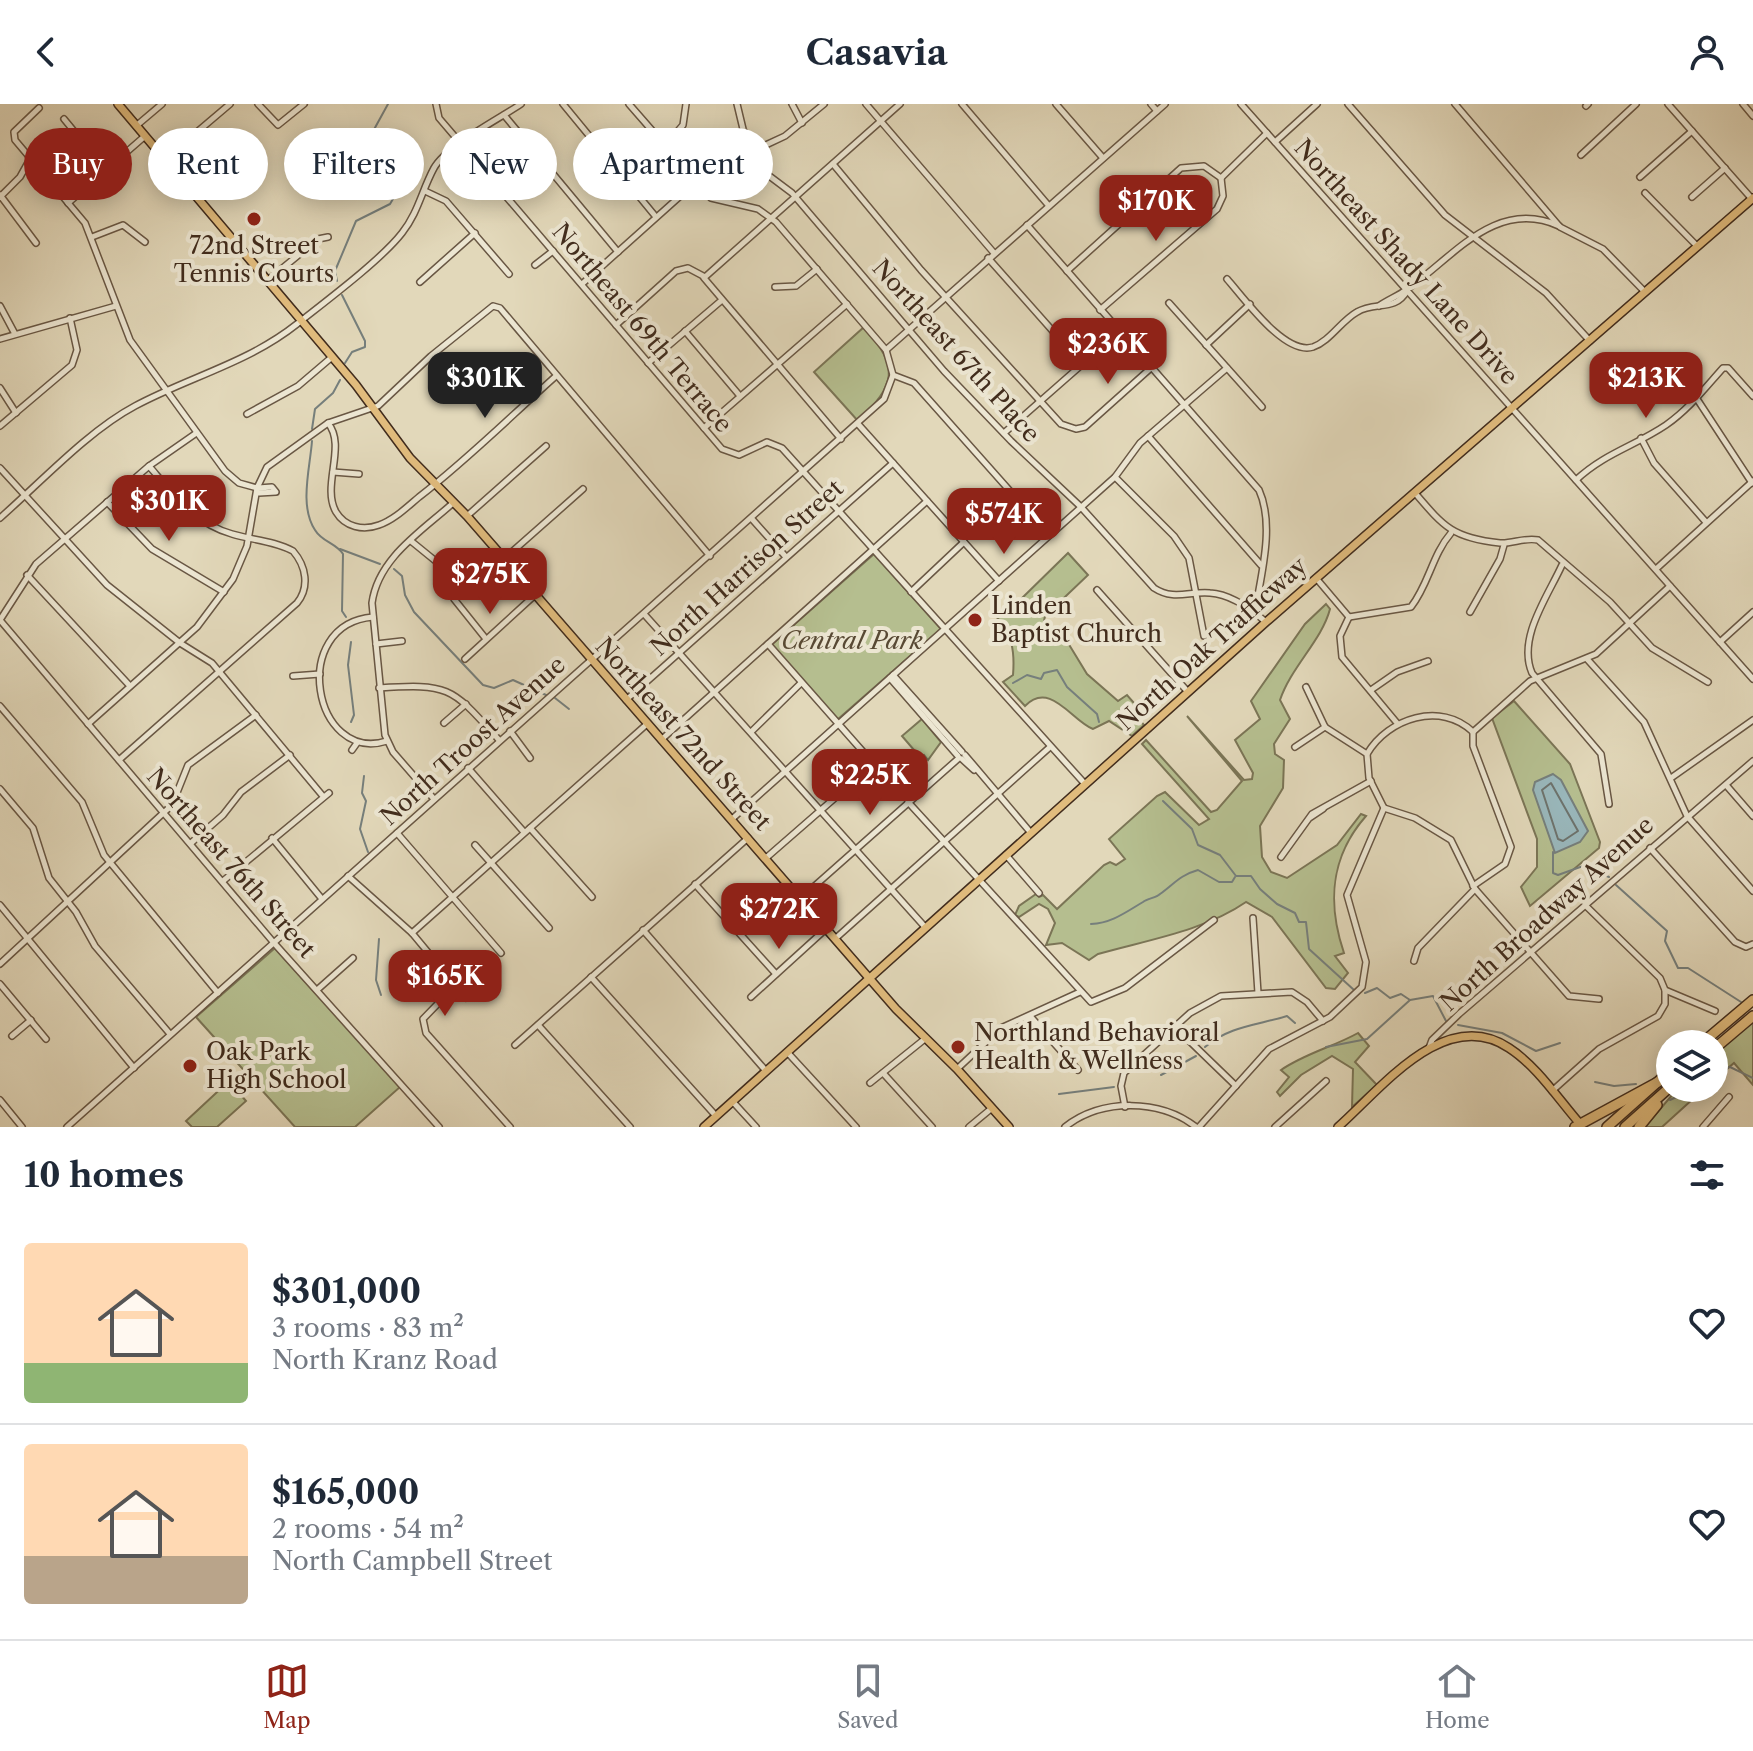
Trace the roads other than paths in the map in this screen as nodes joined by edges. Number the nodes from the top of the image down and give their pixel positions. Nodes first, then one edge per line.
1 (118, 104) edge
2 (162, 104) edge
3 (230, 104) edge
4 (258, 104) edge
5 (304, 104) edge
6 (436, 104) edge
7 (521, 104) edge
8 (563, 104) edge
9 (629, 104) edge
10 (686, 104) edge
11 (737, 104) edge
12 (792, 104) edge
13 (824, 104) edge
14 (866, 104) edge
15 (900, 104) edge
16 (962, 104) edge
17 (1056, 104) edge
18 (1151, 104) edge
19 (1165, 104) edge
20 (1241, 104) edge
21 (1317, 104) edge
22 (1348, 104) edge
23 (1455, 104) edge
24 (1636, 104) edge
25 (1668, 104) edge
26 (1743, 104) edge
27 (39, 108) dead end
28 (1157, 111) junction
29 (504, 115) junction
30 (1753, 116) edge
31 (64, 119) dead end
32 (881, 121) junction
33 (802, 123) junction
34 (136, 126) junction
35 (71, 128) edge
36 (202, 128) edge
37 (448, 128) edge
38 (485, 128) edge
39 (650, 128) edge
40 (680, 128) edge
41 (745, 128) edge
42 (1692, 131) junction
43 (1267, 133) junction
44 (145, 136) junction
45 (148, 140) edge
46 (773, 141) edge
47 (1275, 142) junction
48 (132, 147) edge
49 (24, 150) edge
50 (1581, 155) dead end
51 (1103, 158) junction
52 (440, 162) edge
53 (833, 164) junction
54 (1725, 168) junction
55 (24, 170) edge
56 (1640, 177) dead end
57 (1221, 178) junction
58 (773, 179) edge
59 (425, 191) junction
60 (1645, 193) dead end
61 (0, 196) edge
62 (795, 197) junction
63 (1692, 197) dead end
64 (1753, 198) edge
65 (65, 200) edge
66 (71, 200) edge
67 (198, 200) edge
68 (510, 200) edge
69 (675, 200) edge
70 (720, 200) edge
71 (68, 203) junction
72 (1049, 206) junction
73 (656, 217) junction
74 (772, 217) junction
75 (1027, 225) junction
76 (1560, 227) junction
77 (475, 233) junction
78 (92, 237) junction
79 (328, 237) dead end
80 (1471, 237) junction
81 (145, 242) dead end
82 (36, 243) dead end
83 (1697, 246) junction
84 (553, 251) junction
85 (618, 252) junction
86 (994, 253) junction
87 (988, 258) junction
88 (535, 265) dead end
89 (817, 269) junction
90 (1067, 271) junction
91 (509, 274) dead end
92 (704, 277) junction
93 (1227, 279) dead end
94 (267, 281) junction
95 (420, 282) dead end
96 (582, 284) junction
97 (775, 287) dead end
98 (1407, 290) junction
99 (1645, 292) junction
100 (946, 296) junction
101 (722, 300) junction
102 (1169, 303) dead end
103 (847, 304) junction
104 (1250, 304) junction
105 (0, 306) edge
106 (116, 306) junction
107 (1100, 310) junction
108 (70, 318) junction
109 (301, 321) junction
110 (616, 325) junction
111 (909, 329) junction
112 (685, 331) junction
113 (1119, 332) junction
114 (15, 334) junction
115 (0, 339) edge
116 (1590, 341) junction
117 (1206, 345) junction
118 (886, 350) junction
119 (332, 357) junction
120 (648, 363) junction
121 (777, 364) junction
122 (1082, 364) junction
123 (1152, 367) junction
124 (1228, 370) junction
125 (893, 375) junction
126 (556, 376) junction
127 (0, 388) edge
128 (167, 391) junction
129 (740, 396) junction
130 (1753, 396) edge
131 (1697, 399) junction
132 (1040, 401) junction
133 (1184, 404) junction
134 (373, 407) junction
135 (1262, 407) dead end
136 (1513, 408) junction
137 (16, 413) junction
138 (247, 414) dead end
139 (328, 423) junction
140 (857, 424) junction
141 (0, 426) edge
142 (704, 428) junction
143 (1004, 433) junction
144 (195, 434) junction
145 (1148, 436) junction
146 (1641, 438) junction
147 (841, 439) junction
148 (546, 446) dead end
149 (893, 463) junction
150 (149, 466) junction
151 (0, 468) edge
152 (333, 472) junction
153 (804, 472) junction
154 (359, 474) dead end
155 (1115, 477) junction
156 (1576, 480) junction
157 (1753, 482) edge
158 (434, 486) junction
159 (257, 488) junction
160 (583, 489) dead end
161 (1415, 493) junction
162 (24, 496) junction
163 (927, 501) junction
164 (107, 502) junction
165 (453, 503) junction
166 (1081, 507) junction
167 (838, 511) junction
168 (467, 516) junction
169 (0, 518) edge
170 (752, 519) junction
171 (1705, 521) junction
172 (1451, 533) junction
173 (1049, 535) junction
174 (249, 538) junction
175 (64, 540) junction
176 (411, 541) junction
177 (964, 542) junction
178 (1504, 545) junction
179 (874, 550) junction
180 (710, 556) junction
181 (786, 557) junction
182 (503, 559) junction
183 (1562, 565) junction
184 (1262, 566) junction
185 (1656, 569) junction
186 (27, 575) junction
187 (1316, 578) junction
188 (999, 581) junction
189 (1670, 586) junction
190 (1097, 590) dead end
191 (224, 592) junction
192 (911, 592) junction
193 (1197, 594) junction
194 (535, 595) junction
195 (1255, 612) junction
196 (1470, 612) dead end
197 (1753, 612) edge
198 (644, 614) junction
199 (373, 617) junction
200 (1349, 617) junction
201 (0, 620) edge
202 (1266, 622) junction
203 (1628, 624) junction
204 (944, 628) junction
205 (1204, 636) dead end
206 (486, 639) junction
207 (402, 641) dead end
208 (1720, 642) junction
209 (180, 643) junction
210 (376, 644) junction
211 (768, 644) junction
212 (678, 653) junction
213 (465, 659) dead end
214 (1587, 659) junction
215 (591, 660) junction
216 (1428, 661) dead end
217 (220, 671) junction
218 (320, 674) junction
219 (293, 676) dead end
220 (891, 676) junction
221 (1536, 677) junction
222 (1753, 679) edge
223 (1708, 682) dead end
224 (801, 683) junction
225 (130, 686) junction
226 (1306, 687) dead end
227 (379, 688) junction
228 (1371, 690) junction
229 (714, 691) junction
230 (1189, 692) junction
231 (626, 700) junction
232 (466, 704) junction
233 (0, 706) edge
234 (256, 715) junction
235 (1753, 720) edge
236 (444, 723) dead end
237 (1397, 723) junction
238 (88, 724) junction
239 (647, 724) junction
240 (837, 724) junction
241 (1325, 727) junction
242 (510, 731) junction
243 (751, 732) junction
244 (1473, 732) junction
245 (499, 740) junction
246 (661, 740) junction
247 (387, 741) junction
248 (357, 743) junction
249 (1050, 747) junction
250 (1295, 747) dead end
251 (352, 750) dead end
252 (1367, 754) junction
253 (290, 755) junction
254 (961, 756) junction
255 (530, 758) dead end
256 (119, 760) junction
257 (1753, 761) edge
258 (872, 762) dead end
259 (468, 768) junction
260 (785, 771) junction
261 (1671, 778) junction
262 (1371, 781) junction
263 (1086, 785) junction
264 (1726, 785) junction
265 (0, 789) edge
266 (844, 790) dead end
267 (997, 795) junction
268 (434, 799) junction
269 (908, 802) junction
270 (1609, 804) dead end
271 (1384, 808) junction
272 (821, 810) junction
273 (164, 812) junction
274 (1687, 816) junction
275 (1753, 816) edge
276 (732, 819) junction
277 (530, 828) junction
278 (524, 832) junction
279 (397, 833) junction
280 (1031, 833) junction
281 (272, 838) junction
282 (748, 838) junction
283 (944, 842) junction
284 (191, 843) junction
285 (475, 845) dead end
286 (1650, 848) junction
287 (856, 849) junction
288 (1006, 855) junction
289 (1281, 857) dead end
290 (766, 858) junction
291 (110, 862) junction
292 (491, 863) junction
293 (348, 876) junction
294 (978, 880) junction
295 (223, 881) junction
296 (695, 884) junction
297 (1474, 888) junction
298 (891, 890) junction
299 (1753, 891) edge
300 (1039, 893) dead end
301 (592, 897) dead end
302 (452, 898) junction
303 (801, 898) junction
304 (322, 899) junction
305 (67, 900) junction
306 (0, 905) edge
307 (1585, 905) junction
308 (1253, 918) dead end
309 (1214, 920) dead end
310 (925, 927) junction
311 (549, 928) dead end
312 (828, 928) junction
313 (643, 930) junction
314 (412, 933) junction
315 (24, 938) junction
316 (836, 938) junction
317 (274, 943) junction
318 (1753, 944) edge
319 (1531, 951) junction
320 (501, 953) dead end
321 (353, 958) dead end
322 (1414, 961) dead end
323 (0, 964) edge
324 (776, 974) junction
325 (591, 977) junction
326 (871, 978) junction
327 (0, 984) edge
328 (456, 985) junction
329 (317, 990) junction
330 (1665, 990) junction
331 (1080, 992) junction
332 (218, 993) junction
333 (1258, 993) junction
334 (751, 997) dead end
335 (466, 998) dead end
336 (1599, 999) dead end
337 (1753, 1000) edge
338 (1715, 1011) dead end
339 (1030, 1016) junction
340 (1753, 1016) edge
341 (31, 1020) junction
342 (1323, 1021) junction
343 (538, 1025) junction
344 (1175, 1027) junction
345 (1447, 1027) junction
346 (1718, 1030) edge
347 (170, 1034) junction
348 (12, 1036) dead end
349 (926, 1037) junction
350 (1728, 1037) edge
351 (1450, 1038) junction
352 (46, 1039) dead end
353 (515, 1045) dead end
354 (1428, 1049) junction
355 (788, 1053) junction
356 (134, 1068) junction
357 (957, 1069) junction
358 (1078, 1070) dead end
359 (767, 1071) junction
360 (883, 1073) junction
361 (1326, 1081) dead end
362 (870, 1083) dead end
363 (1656, 1083) edge
364 (1656, 1084) edge
365 (1236, 1086) junction
366 (1551, 1091) junction
367 (1729, 1097) dead end
368 (0, 1100) edge
369 (1656, 1100) edge
370 (733, 1102) junction
371 (1659, 1102) edge
372 (1125, 1107) junction
373 (992, 1108) junction
374 (716, 1116) junction
375 (1579, 1126) edge
376 (22, 1127) edge
377 (67, 1127) edge
378 (439, 1127) edge
379 (510, 1127) edge
380 (630, 1127) edge
381 (704, 1127) edge
382 (756, 1127) edge
383 (856, 1127) edge
384 (932, 1127) edge
385 (969, 1127) edge
386 (1009, 1127) edge
387 (1065, 1127) edge
388 (1197, 1127) edge
389 (1275, 1127) edge
390 (1338, 1127) edge
391 (1607, 1127) edge
392 (1625, 1127) edge
393 (1639, 1127) edge
394 (1703, 1127) edge

1 - 34 main road, Northeast 72nd Street
2 - 34 street
3 - 36 street
4 - 5 street
6 - 37 street, Northeast 69th Terrace
7 - 29 street
8 - 73 street
9 - 39 street
10 - 40 street
11 - 41 street, Northeast 67th Place
12 - 33 street
13 - 33 street
14 - 32 street
15 - 32 street
16 - 72 street
17 - 51 street
18 - 28 street
19 - 28 street
20 - 43 street, Northeast Shady Lane Drive
21 - 47 street
22 - 80 street
23 - 76 street
24 - 50 street
25 - 42 street
26 - 30 street
27 - 49 street
28 - 51 street
29 - 38 street
29 - 85 street
31 - 35 street
32 - 53 street
32 - 86 street
33 - 46 street
34 - 44 main road, Northeast 72nd Street
42 - 54 street
42 - 56 street
43 - 47 street, Northeast Shady Lane Drive
43 - 57 street
44 - 45 main road, Northeast 72nd Street
44 - 48 street
47 - 98 street, Northeast Shady Lane Drive
51 - 72 street
52 - 59 street
53 - 62 street
53 - 100 street
54 - 63 street
54 - 64 street
55 - 61 street
57 - 90 street
57 - 107 street
58 - 62 street, Northeast 67th Place
59 - 77 street
59 - 109 street
60 - 83 street
61 - 82 street
62 - 74 street
62 - 111 street, Northeast 67th Place
64 - 83 main road, North Oak Trafficway
65 - 71 street
66 - 71 street
67 - 94 main road, Northeast 72nd Street
68 - 84 street, Northeast 69th Terrace
69 - 73 street
70 - 74 street
71 - 78 street
72 - 75 street
73 - 85 street
74 - 89 street
74 - 92 street
75 - 86 street
75 - 90 street
76 - 80 street
76 - 99 street
77 - 91 street
77 - 95 street
78 - 81 street
78 - 106 street
79 - 94 street
80 - 98 street
80 - 116 street
83 - 99 main road, North Oak Trafficway
84 - 88 street
84 - 96 street, Northeast 69th Terrace
85 - 96 street
86 - 87 street
87 - 100 street
87 - 122 street
89 - 97 street
89 - 103 street
90 - 107 street
92 - 101 street
92 - 110 street
93 - 104 street
94 - 109 main road, Northeast 72nd Street
96 - 110 street, Northeast 69th Terrace
98 - 104 street
98 - 136 street, Northeast Shady Lane Drive
99 - 116 main road, North Oak Trafficway
100 - 111 street
100 - 132 street
101 - 112 street
101 - 121 street
102 - 117 street
103 - 118 street
103 - 121 street
104 - 117 street
105 - 114 street
106 - 108 street
106 - 128 street
107 - 113 street
108 - 114 street
108 - 137 street
109 - 119 main road, Northeast 72nd Street
109 - 128 street
110 - 120 street, Northeast 69th Terrace
111 - 118 street
111 - 143 street, Northeast 67th Place
112 - 120 street
112 - 129 street
113 - 122 street
113 - 123 street
114 - 115 street
116 - 136 main road, North Oak Trafficway
117 - 124 street
118 - 125 street
119 - 134 main road, Northeast 72nd Street
119 - 138 street
120 - 142 street, Northeast 69th Terrace
121 - 129 street
121 - 147 street
122 - 132 street
123 - 132 street
123 - 133 street
124 - 133 street
124 - 135 street
125 - 140 street, North Troost Avenue
125 - 173 street
126 - 134 street
126 - 158 street
126 - 180 street
127 - 137 street
128 - 144 street
128 - 162 street
129 - 142 street
130 - 131 street
131 - 146 street
131 - 157 street
132 - 143 street
133 - 145 street
133 - 184 street
134 - 139 street
134 - 158 main road, Northeast 72nd Street
136 - 156 street, Northeast Shady Lane Drive
136 - 161 main road, North Oak Trafficway
137 - 141 street
139 - 152 street
139 - 159 street
140 - 147 street, North Troost Avenue
140 - 149 street
142 - 153 street, Northeast 69th Terrace
143 - 166 street, Northeast 67th Place
144 - 150 street
144 - 159 street
145 - 155 street
145 - 184 street
146 - 156 street
146 - 171 street
147 - 153 street, North Troost Avenue
148 - 168 street
149 - 163 street
149 - 167 street, North Harrison Street
150 - 164 street
150 - 174 street
151 - 162 street
152 - 154 street
152 - 158 street
153 - 167 street
153 - 170 street, North Troost Avenue
155 - 166 street
155 - 193 street
156 - 185 street, Northeast Shady Lane Drive
157 - 171 street
158 - 165 main road, Northeast 72nd Street
159 - 174 street
160 - 182 street
161 - 172 street
161 - 187 main road, North Oak Trafficway
162 - 169 street
162 - 175 street
163 - 177 street
163 - 179 street
164 - 175 street
164 - 191 street
165 - 168 main road, Northeast 72nd Street
165 - 176 street
166 - 173 street
166 - 193 street, Northeast 67th Place
167 - 179 street
167 - 181 street, North Harrison Street
168 - 182 main road, Northeast 72nd Street
170 - 180 street, North Troost Avenue
170 - 181 street
171 - 185 street
172 - 178 street
172 - 200 street
173 - 188 street
174 - 191 street
174 - 217 street
175 - 186 street
175 - 209 street
176 - 199 street
176 - 206 street
177 - 188 street
177 - 192 street
178 - 183 street
178 - 196 street
179 - 192 street
179 - 211 street
180 - 198 street, North Troost Avenue
181 - 212 street, North Harrison Street
182 - 194 main road, Northeast 72nd Street
183 - 203 street
183 - 221 street
184 - 195 street
185 - 189 street, Northeast Shady Lane Drive
186 - 201 street
186 - 225 street
187 - 200 street
187 - 202 main road, North Oak Trafficway
188 - 204 street
189 - 203 street
189 - 208 street, Northeast Shady Lane Drive
190 - 230 street
191 - 209 street
192 - 204 street
193 - 195 street, Northeast 67th Place
193 - 205 street
194 - 206 street
194 - 215 main road, Northeast 72nd Street
195 - 202 street, Northeast 67th Place
197 - 208 street
198 - 212 street
198 - 215 street, North Troost Avenue
199 - 210 street
199 - 218 street
200 - 228 street
201 - 238 street, Northeast 76th Street
202 - 230 main road, North Oak Trafficway
203 - 214 street
203 - 223 street
204 - 220 street
204 - 249 street
206 - 213 street
207 - 210 street
208 - 222 street, Northeast Shady Lane Drive
209 - 217 street
209 - 225 street
210 - 227 street
211 - 224 street
211 - 229 street
212 - 229 street
212 - 231 street, North Harrison Street
214 - 221 street
214 - 261 street
215 - 231 main road, Northeast 72nd Street
215 - 242 street, North Troost Avenue
216 - 228 street
217 - 234 street
217 - 256 street
218 - 219 street
218 - 248 street
220 - 240 street
220 - 254 street
221 - 244 street
221 - 270 street
224 - 240 street
224 - 243 street
225 - 238 street
226 - 241 street
227 - 232 street
227 - 247 street
228 - 237 street
229 - 243 street
229 - 246 street
230 - 263 main road, North Oak Trafficway
231 - 239 main road, Northeast 72nd Street
232 - 236 street
232 - 245 street
233 - 291 street
234 - 253 street
234 - 273 street
235 - 261 street
237 - 244 street
237 - 252 street
238 - 256 street, Northeast 76th Street
239 - 246 main road, Northeast 72nd Street
239 - 277 street
240 - 258 street
240 - 260 street
241 - 250 street
241 - 252 street
242 - 245 street, North Troost Avenue
242 - 255 street
243 - 260 street
244 - 297 street
245 - 259 street, North Troost Avenue
246 - 276 main road, Northeast 72nd Street
247 - 248 street
247 - 268 street
248 - 251 street
249 - 263 street
249 - 267 street
252 - 262 street
253 - 281 street
253 - 284 street
254 - 267 street
254 - 269 street
256 - 273 street, Northeast 76th Street
257 - 264 street, North Broadway Avenue
259 - 268 street, North Troost Avenue
259 - 278 street
260 - 272 street
260 - 276 street
261 - 274 street
262 - 271 street
262 - 289 street
263 - 280 main road, North Oak Trafficway
264 - 274 street, North Broadway Avenue
264 - 275 street
265 - 305 street
266 - 272 street
267 - 280 street
267 - 283 street
268 - 279 street, North Troost Avenue
269 - 283 street
269 - 287 street
271 - 297 street
271 - 342 street
272 - 287 street
272 - 290 street
273 - 284 street, Northeast 76th Street
273 - 291 street
274 - 286 street, North Broadway Avenue
274 - 299 street
276 - 282 main road, Northeast 72nd Street
277 - 278 street
277 - 301 street
278 - 292 street
279 - 293 street, North Troost Avenue
279 - 302 street
280 - 288 main road, North Oak Trafficway
281 - 295 street
281 - 304 street
282 - 290 main road, Northeast 72nd Street
282 - 296 street
283 - 294 street
283 - 298 street
284 - 295 street, Northeast 76th Street
285 - 292 street
286 - 307 street, North Broadway Avenue
286 - 318 street
287 - 298 street
287 - 303 street
288 - 294 main road, North Oak Trafficway
288 - 300 street
290 - 303 main road, Northeast 72nd Street
291 - 305 street
291 - 332 street
292 - 302 street
292 - 311 street
293 - 304 street, North Troost Avenue
293 - 314 street
294 - 310 main road, North Oak Trafficway
294 - 331 street
295 - 317 street, Northeast 76th Street
296 - 313 street
296 - 324 street
297 - 319 street
297 - 322 street
298 - 310 street
298 - 316 street
302 - 314 street
302 - 320 street
303 - 312 main road, Northeast 72nd Street
304 - 317 street, North Troost Avenue
305 - 315 street
305 - 347 street
306 - 315 street
307 - 319 street, North Broadway Avenue
307 - 330 street
308 - 333 street
309 - 331 street
310 - 326 main road, North Oak Trafficway
312 - 316 main road, Northeast 72nd Street
312 - 324 street
313 - 325 street
313 - 359 street
314 - 328 street
315 - 323 street
315 - 356 street
316 - 326 main road, Northeast 72nd Street
317 - 329 street, Northeast 76th Street
317 - 332 street, North Troost Avenue
319 - 336 street
319 - 345 street, North Broadway Avenue
321 - 329 street
324 - 334 street
325 - 343 street
325 - 374 street
326 - 349 main road, Northeast 72nd Street
326 - 355 main road, North Oak Trafficway
327 - 341 street
328 - 335 street
328 - 379 street
329 - 378 street, Northeast 76th Street
330 - 338 street
330 - 366 street
331 - 339 street
332 - 347 street, North Troost Avenue
333 - 342 street
333 - 344 street
337 - 346 highway
339 - 357 street
339 - 358 street
340 - 350 highway
341 - 348 street
341 - 352 street
342 - 365 street
343 - 353 street
343 - 380 street
344 - 365 street
344 - 372 street
345 - 351 street, North Broadway Avenue
345 - 354 street
347 - 356 street, North Troost Avenue
349 - 357 main road, Northeast 72nd Street
349 - 360 street
351 - 354 main road, North Broadway Avenue
351 - 366 main road
354 - 390 main road, North Broadway Avenue
355 - 359 main road, North Oak Trafficway
355 - 383 street
356 - 377 street, North Troost Avenue
357 - 373 main road, Northeast 72nd Street
359 - 370 main road, North Oak Trafficway
360 - 362 street
360 - 384 street
361 - 389 street
363 - 375 highway
364 - 391 highway
365 - 388 street
366 - 375 main road
367 - 394 street
368 - 376 street
369 - 392 highway
370 - 374 main road, North Oak Trafficway
370 - 382 street
371 - 393 highway
372 - 387 street
372 - 388 street
373 - 385 street
373 - 386 main road, Northeast 72nd Street
374 - 381 main road, North Oak Trafficway

